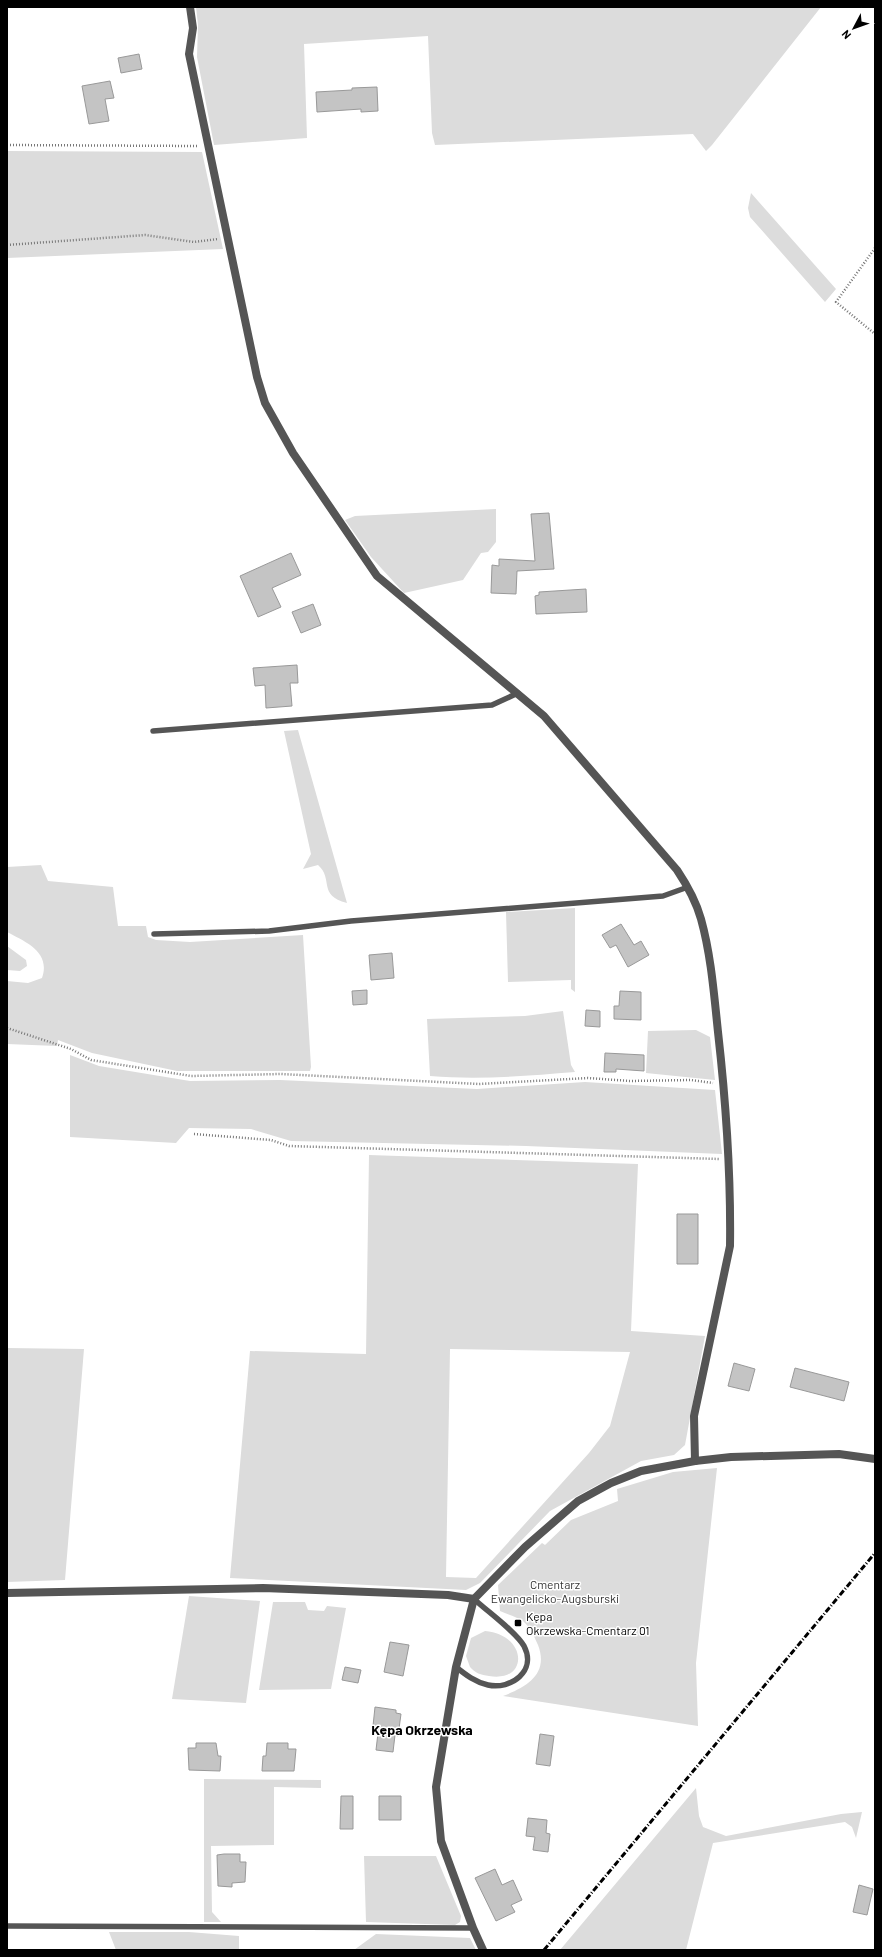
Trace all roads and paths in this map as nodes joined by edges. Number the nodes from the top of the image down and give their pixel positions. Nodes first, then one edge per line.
1 (190, 7) edge
2 (7, 145) edge
3 (209, 146) junction
4 (228, 237) junction
5 (7, 245) edge
6 (875, 248) edge
7 (875, 334) edge
8 (518, 693) junction
9 (153, 731) dead end
10 (688, 887) junction
11 (154, 934) dead end
12 (7, 1028) edge
13 (724, 1085) junction
14 (194, 1134) dead end
15 (727, 1160) junction
16 (875, 1458) edge
17 (695, 1461) junction
18 (7, 1593) edge
19 (474, 1599) junction
20 (456, 1667) junction
21 (7, 1926) edge
22 (473, 1928) junction
23 (483, 1950) edge

1 - 3 street
2 - 3 path
3 - 4 street
4 - 5 path
4 - 8 street
6 - 7 path
8 - 9 lane
8 - 10 street
10 - 11 lane
10 - 13 street
12 - 13 path
13 - 15 street
14 - 15 path
15 - 17 street
16 - 17 street
17 - 19 street
18 - 19 street
19 - 20 street
19 - 20 lane
20 - 22 street
21 - 22 lane
22 - 23 street

